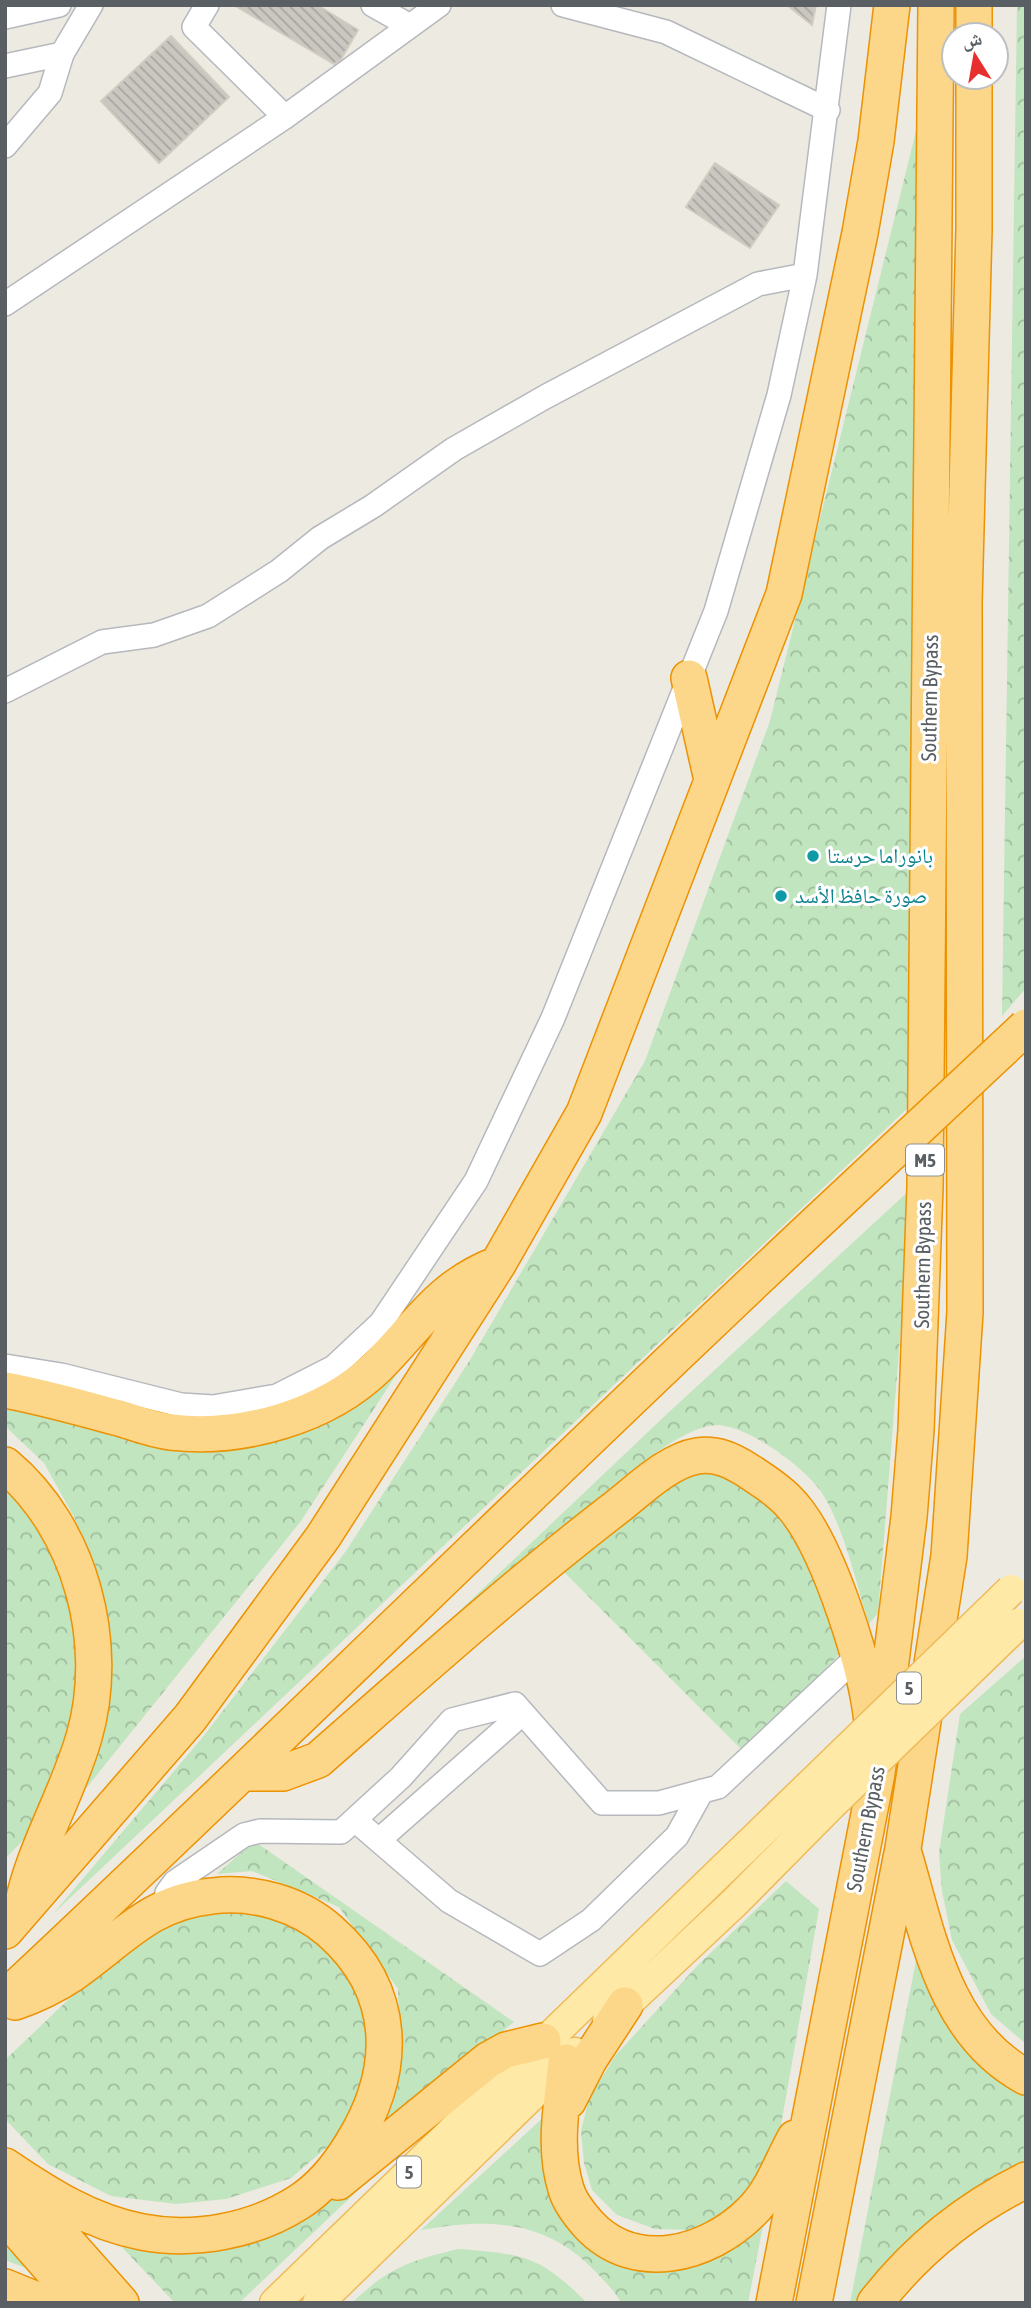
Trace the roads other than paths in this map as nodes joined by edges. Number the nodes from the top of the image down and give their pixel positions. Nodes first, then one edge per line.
1 (59, 5) edge
2 (91, 5) edge
3 (207, 5) edge
4 (373, 5) edge
5 (439, 5) edge
6 (563, 5) edge
7 (839, 5) edge
8 (892, 5) edge
9 (936, 5) edge
10 (5, 17) edge
11 (410, 26) junction
12 (62, 54) junction
13 (5, 66) edge
14 (974, 91) edge
15 (828, 110) junction
16 (285, 117) junction
17 (5, 146) edge
18 (805, 275) junction
19 (5, 304) edge
20 (689, 678) junction
21 (5, 691) edge
22 (712, 780) junction
23 (1026, 1027) edge
24 (498, 1264) junction
25 (5, 1366) edge
26 (5, 1390) edge
27 (5, 1465) edge
28 (1018, 1582) edge
29 (1023, 1621) edge
30 (858, 1656) junction
31 (523, 1713) junction
32 (246, 1773) junction
33 (877, 1773) junction
34 (702, 1791) junction
35 (820, 1796) junction
36 (355, 1820) junction
37 (379, 1840) junction
38 (903, 1848) junction
39 (163, 1908) junction
40 (13, 1924) edge
41 (5, 1998) edge
42 (625, 2005) junction
43 (5, 2006) edge
44 (554, 2051) junction
45 (1026, 2077) edge
46 (811, 2116) junction
47 (560, 2121) junction
48 (5, 2166) edge
49 (5, 2172) edge
50 (1026, 2180) edge
51 (301, 2201) junction
52 (5, 2216) edge
53 (5, 2287) edge
54 (44, 2303) edge
55 (81, 2303) edge
56 (121, 2303) edge
57 (275, 2303) edge
58 (318, 2303) edge
59 (774, 2303) edge
60 (814, 2303) edge
61 (874, 2303) edge

1 - 10 street
2 - 12 street
3 - 16 street
4 - 11 street
5 - 11 street
6 - 15 street
7 - 15 street
8 - 22 highway
9 - 33 highway, Southern Bypass / M5
11 - 16 street
12 - 13 street
12 - 17 street
14 - 38 highway, Southern Bypass / M5
15 - 18 street
16 - 19 street
18 - 20 street
18 - 21 street
20 - 22 highway
20 - 25 street
22 - 24 highway
23 - 32 highway, bridge
24 - 26 highway
24 - 40 highway
27 - 40 highway
28 - 35 main road, 5, bridge
29 - 35 main road, 5, bridge
30 - 32 highway
30 - 33 highway
30 - 34 street
31 - 34 street
31 - 36 street
31 - 37 street
32 - 41 highway
33 - 46 highway, Southern Bypass / M5
34 - 37 street
35 - 42 main road, 5
35 - 44 main road, 5
36 - 37 street
36 - 39 street
38 - 45 highway
38 - 60 highway, Southern Bypass / M5
39 - 43 highway
39 - 51 highway
42 - 44 main road, 5
42 - 47 highway
44 - 47 highway
44 - 51 highway
44 - 57 main road, 5
44 - 58 main road, 5
46 - 47 highway
46 - 59 highway, Southern Bypass / M5
48 - 51 highway
49 - 56 highway
50 - 61 highway
52 - 55 highway
53 - 54 highway

